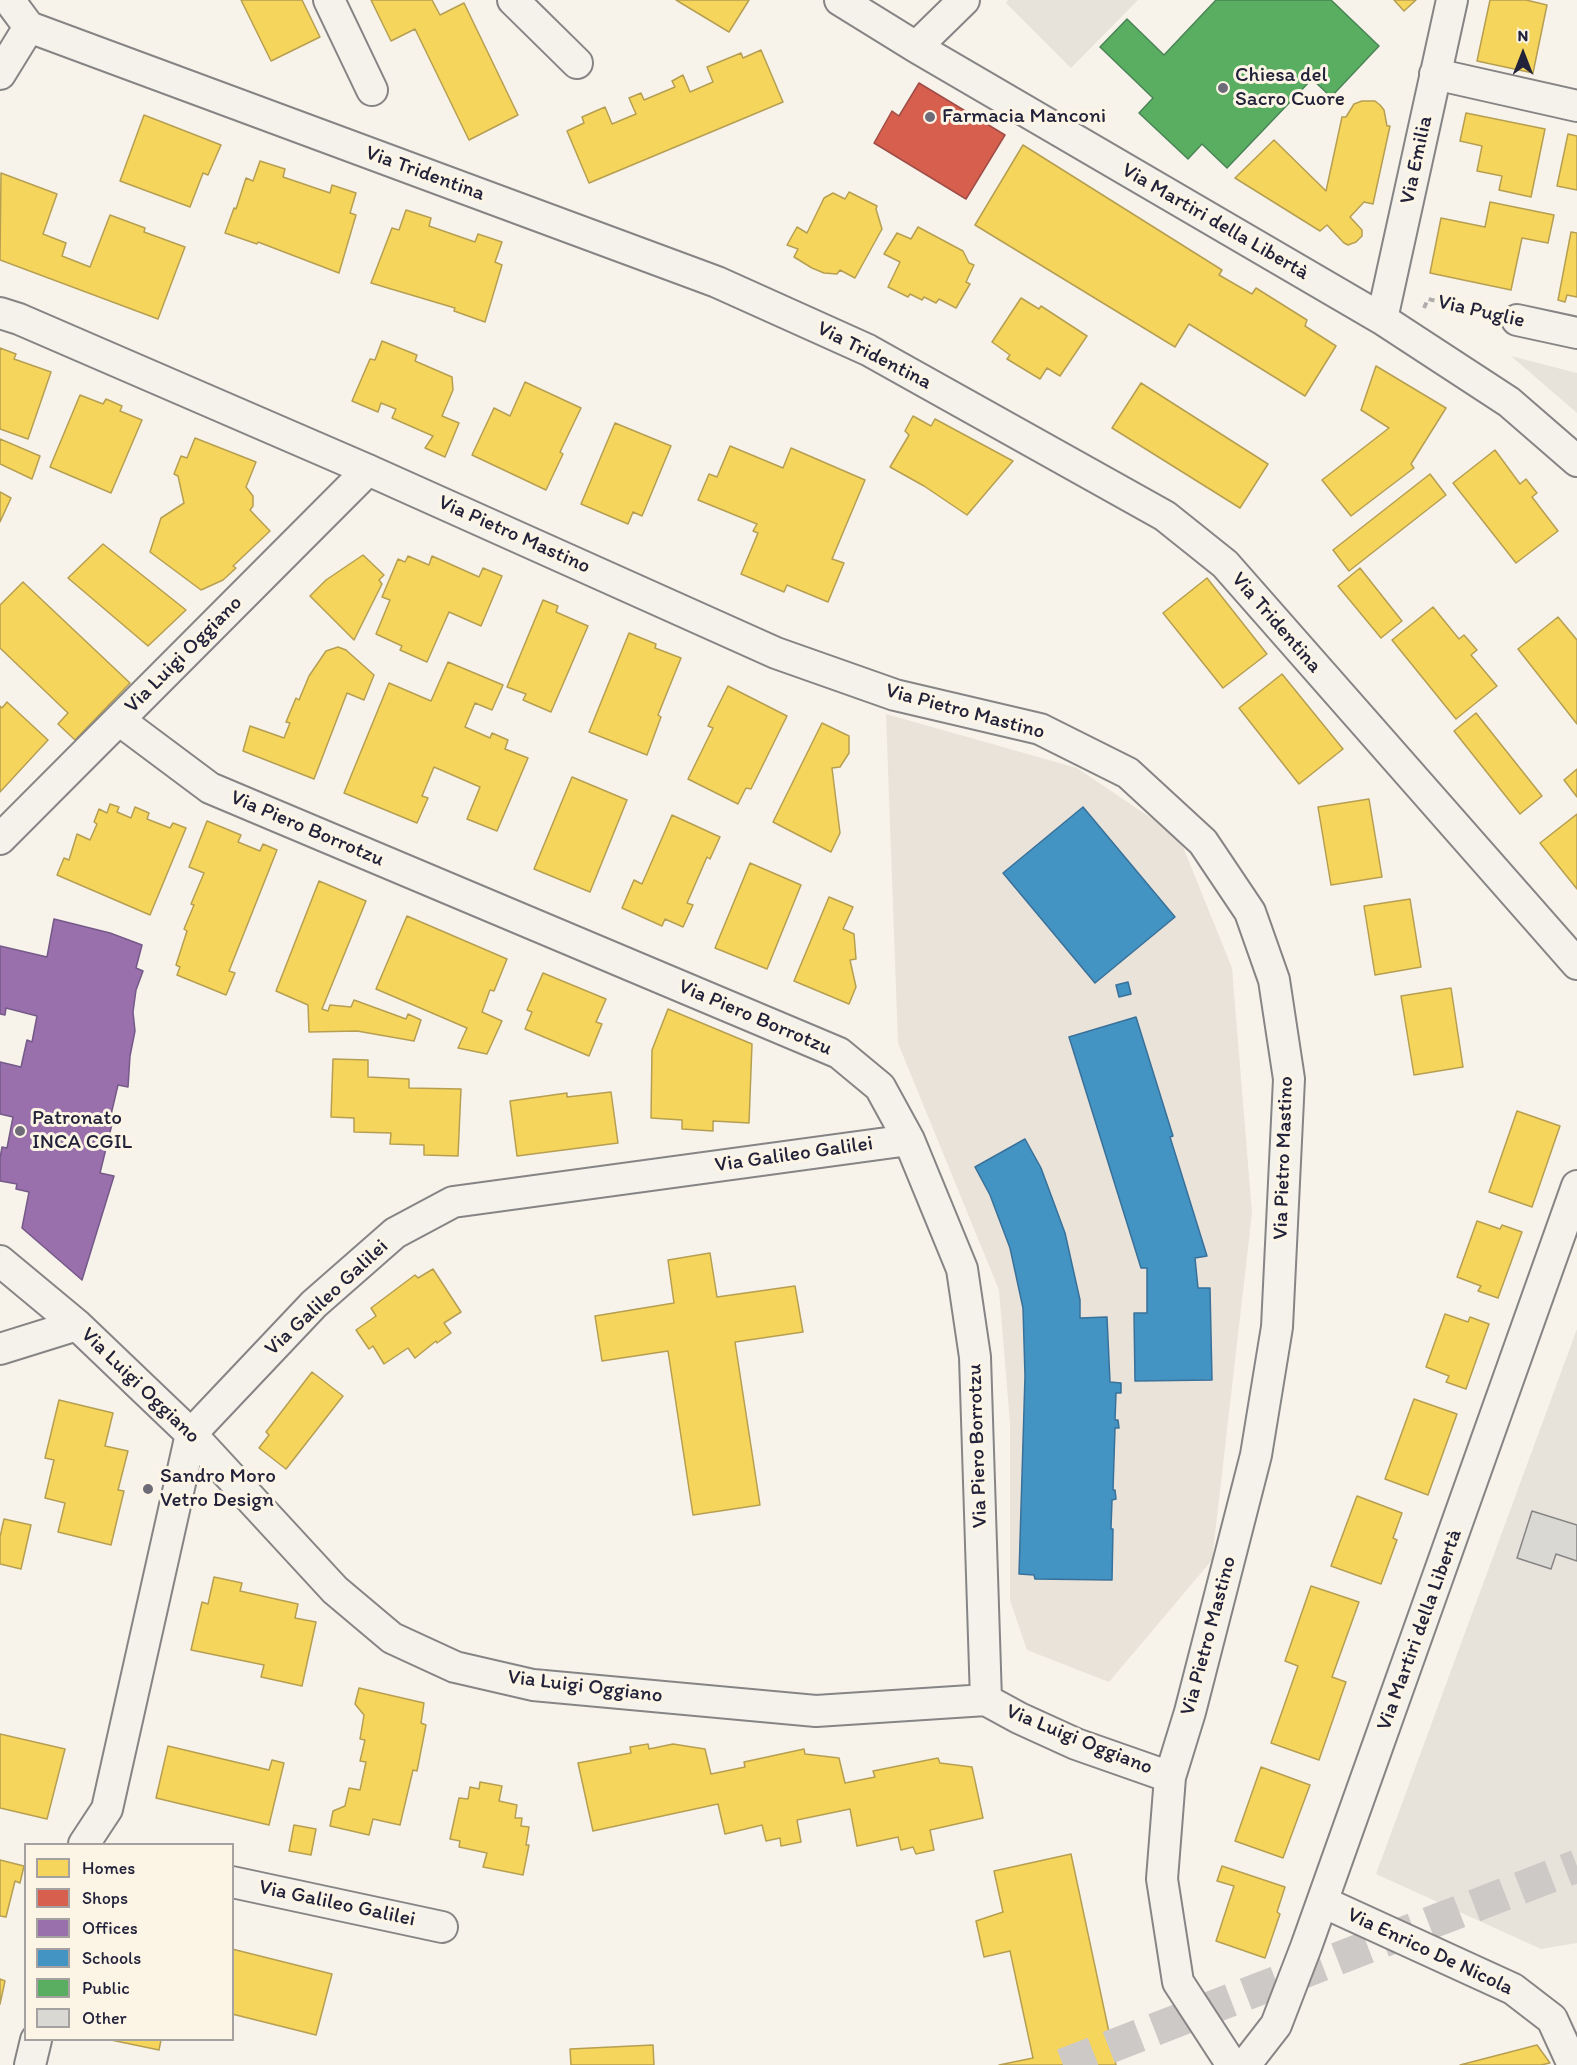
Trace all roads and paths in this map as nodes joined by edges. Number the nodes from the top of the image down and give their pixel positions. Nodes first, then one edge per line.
1 (9, 0) edge
2 (329, 0) edge
3 (513, 0) edge
4 (840, 0) edge
5 (964, 0) edge
6 (1452, 0) edge
7 (29, 27) junction
8 (916, 47) junction
9 (577, 63) dead end
10 (0, 74) edge
11 (1436, 74) junction
12 (372, 90) dead end
13 (1577, 106) edge
14 (0, 313) edge
15 (1382, 319) junction
16 (1517, 321) joint
17 (1577, 333) edge
18 (1412, 339) junction
19 (1577, 462) edge
20 (368, 470) junction
21 (119, 720) junction
22 (0, 839) edge
23 (1577, 964) edge
24 (909, 1140) junction
25 (1577, 1186) edge
26 (0, 1261) edge
27 (77, 1325) junction
28 (0, 1349) edge
29 (191, 1434) junction
30 (986, 1700) junction
31 (1170, 1777) junction
32 (85, 1843) edge
33 (234, 1882) edge
34 (1323, 1902) junction
35 (441, 1927) dead end
36 (36, 2041) edge
37 (30, 2065) edge
38 (1232, 2065) edge
39 (1245, 2065) edge
40 (1573, 2065) edge

1 - 7 street
2 - 12 street
3 - 9 street
4 - 8 street, Via Martiri della Libertà
5 - 8 street
6 - 11 street, Via Emilia
7 - 10 street
7 - 23 street, Via Tridentina
8 - 15 street, Via Martiri della Libertà
11 - 13 street
11 - 15 street, Via Emilia
14 - 20 street, Via Pietro Mastino
15 - 18 street, Via Martiri della Libertà
16 - 17 street, Via Puglie
16 - 18 path, Via Puglie
18 - 19 street, Via Martiri della Libertà
20 - 21 street, Via Luigi Oggiano
20 - 31 street, Via Pietro Mastino
21 - 22 street, Via Luigi Oggiano
21 - 24 street, Via Piero Borrotzu
24 - 29 street, Via Galileo Galilei
24 - 30 street, Via Piero Borrotzu
25 - 34 street, Via Martiri della Libertà
26 - 27 street, Via Luigi Oggiano
27 - 28 street
27 - 29 street, Via Luigi Oggiano
29 - 30 street, Via Luigi Oggiano
29 - 32 street
30 - 31 street, Via Luigi Oggiano
31 - 38 street, Via Pietro Mastino
33 - 35 street, Via Galileo Galilei
34 - 39 street, Via Martiri della Libertà
34 - 40 street, Via Enrico De Nicola
36 - 37 street

